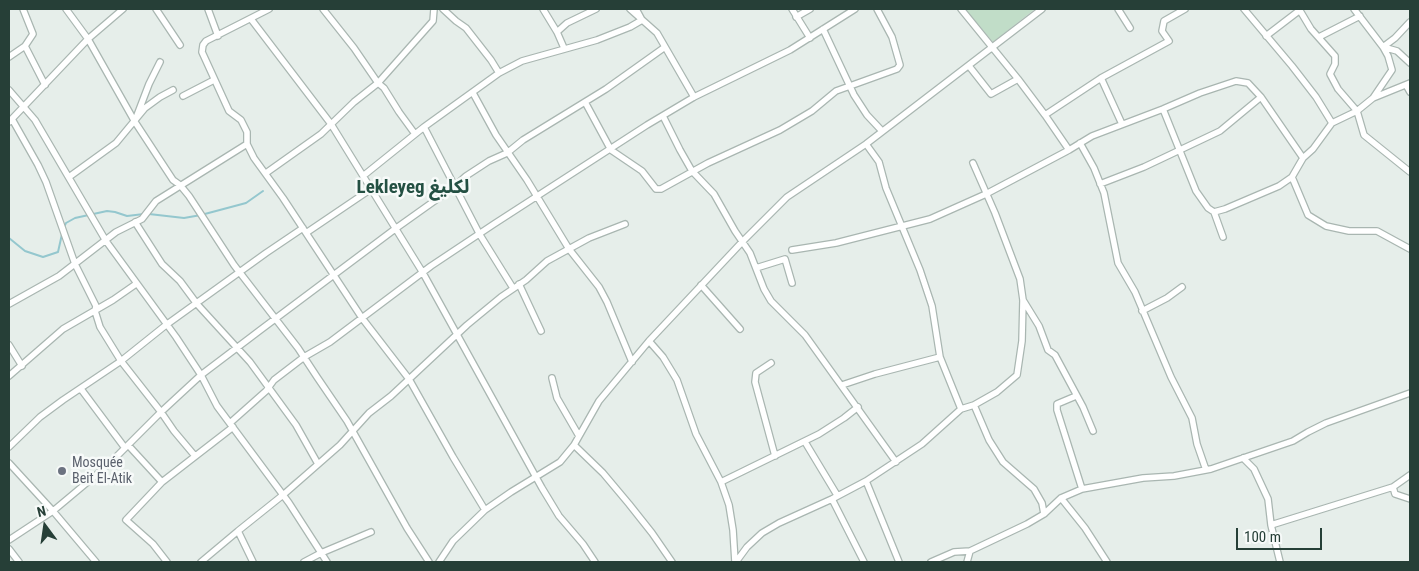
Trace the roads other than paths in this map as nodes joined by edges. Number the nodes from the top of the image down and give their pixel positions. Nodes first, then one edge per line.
1 (23, 9) edge
2 (66, 9) edge
3 (123, 9) edge
4 (156, 9) edge
5 (208, 9) edge
6 (323, 9) edge
7 (434, 9) edge
8 (444, 9) edge
9 (543, 9) edge
10 (596, 9) edge
11 (630, 9) edge
12 (636, 9) edge
13 (792, 9) edge
14 (810, 9) edge
15 (855, 9) edge
16 (877, 9) edge
17 (961, 9) edge
18 (1042, 9) edge
19 (1118, 9) edge
20 (1184, 9) edge
21 (1244, 9) edge
22 (1354, 9) edge
23 (266, 10) edge
24 (1299, 10) edge
25 (1360, 16) junction
26 (796, 18) junction
27 (251, 19) junction
28 (642, 20) junction
29 (1410, 22) edge
30 (1130, 28) dead end
31 (823, 29) junction
32 (558, 32) junction
33 (218, 36) junction
34 (1266, 36) junction
35 (1319, 36) junction
36 (810, 38) junction
37 (88, 39) junction
38 (180, 45) dead end
39 (24, 46) junction
40 (665, 47) junction
41 (992, 47) junction
42 (1384, 47) junction
43 (564, 48) junction
44 (9, 57) edge
45 (160, 62) dead end
46 (1410, 63) edge
47 (969, 66) junction
48 (499, 73) junction
49 (1101, 78) junction
50 (1018, 79) junction
51 (214, 80) junction
52 (378, 83) junction
53 (1408, 84) edge
54 (45, 85) junction
55 (850, 87) junction
56 (9, 90) edge
57 (173, 90) dead end
58 (473, 92) junction
59 (1410, 92) edge
60 (183, 96) dead end
61 (694, 96) junction
62 (1261, 97) junction
63 (1373, 98) junction
64 (585, 102) junction
65 (24, 107) junction
66 (1163, 109) junction
67 (1356, 111) junction
68 (1045, 115) junction
69 (663, 116) junction
70 (10, 120) edge
71 (135, 122) junction
72 (1332, 123) junction
73 (331, 124) junction
74 (1122, 124) junction
75 (424, 127) junction
76 (882, 131) junction
77 (415, 134) junction
78 (1080, 143) junction
79 (247, 144) junction
80 (866, 144) junction
81 (611, 150) junction
82 (1069, 150) junction
83 (1180, 150) junction
84 (507, 152) junction
85 (1303, 158) junction
86 (973, 163) dead end
87 (692, 171) junction
88 (1410, 172) edge
89 (266, 173) junction
90 (363, 176) junction
91 (69, 177) junction
92 (1292, 177) junction
93 (1100, 184) junction
94 (180, 185) junction
95 (454, 187) junction
96 (371, 189) junction
97 (986, 194) junction
98 (537, 197) junction
99 (1214, 212) junction
100 (135, 222) junction
101 (625, 224) dead end
102 (902, 227) junction
103 (395, 229) junction
104 (304, 230) junction
105 (480, 235) junction
106 (1223, 237) dead end
107 (106, 241) junction
108 (743, 241) junction
109 (1410, 248) edge
110 (569, 249) junction
111 (792, 250) dead end
112 (75, 264) junction
113 (756, 268) junction
114 (239, 272) junction
115 (423, 272) junction
116 (334, 276) junction
117 (792, 283) dead end
118 (136, 284) junction
119 (701, 285) junction
120 (516, 286) junction
121 (1182, 288) dead end
122 (1023, 300) junction
123 (9, 304) edge
124 (197, 304) junction
125 (95, 311) junction
126 (1142, 311) junction
127 (276, 318) junction
128 (362, 318) junction
129 (166, 325) junction
130 (740, 329) dead end
131 (541, 331) dead end
132 (457, 335) junction
133 (649, 341) junction
134 (9, 345) edge
135 (238, 347) junction
136 (304, 357) junction
137 (940, 357) junction
138 (121, 361) junction
139 (632, 362) junction
140 (771, 363) dead end
141 (22, 366) junction
142 (201, 375) junction
143 (9, 376) edge
144 (552, 378) dead end
145 (409, 379) junction
146 (842, 386) junction
147 (269, 387) junction
148 (81, 389) junction
149 (1410, 393) edge
150 (1076, 396) junction
151 (974, 405) junction
152 (858, 407) junction
153 (961, 409) junction
154 (161, 412) junction
155 (231, 425) junction
156 (352, 431) junction
157 (1093, 431) dead end
158 (578, 436) junction
159 (805, 442) junction
160 (574, 445) junction
161 (9, 446) edge
162 (126, 447) junction
163 (196, 456) junction
164 (775, 456) junction
165 (1243, 458) junction
166 (896, 462) junction
167 (9, 464) edge
168 (318, 464) junction
169 (1206, 470) junction
170 (536, 476) junction
171 (1410, 476) edge
172 (866, 481) junction
173 (162, 482) junction
174 (721, 482) junction
175 (1393, 487) junction
176 (1082, 489) junction
177 (283, 495) junction
178 (835, 497) junction
179 (1061, 498) junction
180 (1410, 499) edge
181 (486, 510) junction
182 (53, 511) junction
183 (1044, 514) junction
184 (1271, 525) junction
185 (238, 531) junction
186 (371, 532) dead end
187 (9, 540) edge
188 (9, 549) edge
189 (970, 551) junction
190 (322, 553) junction
191 (19, 562) edge
192 (96, 562) edge
193 (166, 562) edge
194 (201, 562) edge
195 (253, 562) edge
196 (304, 562) edge
197 (327, 562) edge
198 (429, 562) edge
199 (439, 562) edge
200 (596, 562) edge
201 (672, 562) edge
202 (736, 562) edge
203 (864, 562) edge
204 (899, 562) edge
205 (931, 562) edge
206 (967, 562) edge
207 (1107, 562) edge
208 (1280, 562) edge

1 - 39 street
2 - 37 street
3 - 37 street
4 - 38 street
5 - 33 street
6 - 52 street
7 - 52 street
8 - 48 street
9 - 32 street
10 - 32 street
11 - 28 street
12 - 28 street
13 - 26 street
14 - 26 street
15 - 31 street
16 - 55 street
17 - 41 street
18 - 41 street
19 - 30 street
20 - 49 street
21 - 34 street
22 - 25 street
23 - 27 street
24 - 34 street
24 - 35 street
25 - 35 street
25 - 42 street
26 - 36 street
27 - 33 street
27 - 73 street
28 - 40 street
28 - 43 street
29 - 42 street
31 - 36 street
31 - 55 street
32 - 43 street
33 - 51 street
34 - 72 street
35 - 67 street
36 - 61 street
37 - 54 street
37 - 71 street
39 - 44 street
39 - 54 street
40 - 61 street
40 - 64 street
41 - 47 street
41 - 50 street
42 - 46 street
42 - 63 street
43 - 48 street
45 - 71 street
47 - 50 street
47 - 76 street
48 - 58 street
49 - 68 street
49 - 74 street
50 - 68 street
51 - 60 street
51 - 79 street
52 - 73 street
52 - 77 street
53 - 59 street
53 - 63 street
54 - 65 street
55 - 76 street
55 - 87 street
56 - 65 street
57 - 71 street
58 - 75 street
58 - 84 street
61 - 69 street
62 - 66 street
62 - 83 street
62 - 85 street
63 - 67 street
64 - 81 street
64 - 84 street
65 - 70 street
65 - 91 street
66 - 74 street
66 - 83 street
67 - 72 street
67 - 88 street
68 - 82 street
69 - 81 street
69 - 87 street
70 - 112 street
71 - 91 street
71 - 94 street
72 - 85 street
73 - 89 street
73 - 90 street
74 - 78 street
75 - 77 street
75 - 95 street
76 - 80 street
77 - 90 street
78 - 82 street
78 - 93 street
79 - 89 street
79 - 94 street
80 - 102 street
80 - 108 street
81 - 87 street
81 - 98 street
82 - 97 street
83 - 93 street
83 - 99 street
84 - 95 street
84 - 98 street
85 - 92 street
86 - 97 street
87 - 108 street
89 - 104 street
90 - 96 street
91 - 107 street
92 - 99 street
92 - 109 street
93 - 126 street
94 - 100 street
94 - 114 street
95 - 103 street
95 - 105 street
96 - 103 street
96 - 104 street
97 - 102 street
97 - 122 street
98 - 105 street
98 - 110 street
99 - 106 street
100 - 107 street
100 - 124 street
101 - 110 street
102 - 111 street
102 - 137 street
103 - 115 street
103 - 116 street
104 - 114 street
104 - 116 street
105 - 115 street
105 - 120 street
107 - 112 street
107 - 118 street
108 - 113 street
108 - 119 street
110 - 120 street
110 - 139 street
112 - 123 street
112 - 125 street
113 - 117 street
113 - 146 street
114 - 124 street
114 - 127 street
115 - 128 street
115 - 132 street
116 - 127 street
116 - 128 street
118 - 125 street
118 - 129 street
119 - 130 street
119 - 133 street
120 - 131 street
120 - 132 street
121 - 126 street
122 - 150 street
122 - 151 street
124 - 129 street
124 - 135 street
125 - 138 street
125 - 141 street
126 - 169 street
127 - 135 street
127 - 136 street
128 - 136 street
128 - 145 street
129 - 138 street
129 - 142 street
132 - 145 street
132 - 170 street
133 - 139 street
133 - 174 street
134 - 141 street
135 - 142 street
135 - 147 street
136 - 147 street
136 - 156 street
137 - 146 street
137 - 153 street
138 - 148 street
138 - 154 street
139 - 158 street
140 - 164 street
141 - 143 street
142 - 154 street
142 - 155 street
144 - 158 street
145 - 156 street
145 - 181 street
146 - 152 street
147 - 155 street
147 - 168 street
148 - 161 street
148 - 162 street
149 - 165 street
150 - 157 street
150 - 176 street
151 - 153 street
151 - 183 street
152 - 159 street
152 - 166 street
153 - 166 street
154 - 162 street
154 - 163 street
155 - 163 street
155 - 177 street
156 - 168 street
156 - 198 street
158 - 160 street
159 - 164 street
159 - 178 street
160 - 170 street
160 - 201 street
162 - 173 street
162 - 182 street
163 - 173 street
164 - 174 street
165 - 169 street
165 - 184 street
166 - 172 street
167 - 182 street
168 - 177 street
169 - 176 street
170 - 181 street
170 - 200 street
171 - 175 street
172 - 178 street
172 - 204 street
173 - 193 street
174 - 202 street
175 - 180 street
175 - 184 street
176 - 179 street
177 - 185 street
177 - 190 street
178 - 202 street
178 - 203 street
179 - 183 street
179 - 207 street
181 - 199 street
182 - 187 street
182 - 192 street
183 - 189 street
184 - 208 street
185 - 194 street
185 - 195 street
186 - 190 street
188 - 191 street
189 - 205 street
189 - 206 street
190 - 196 street
190 - 197 street

